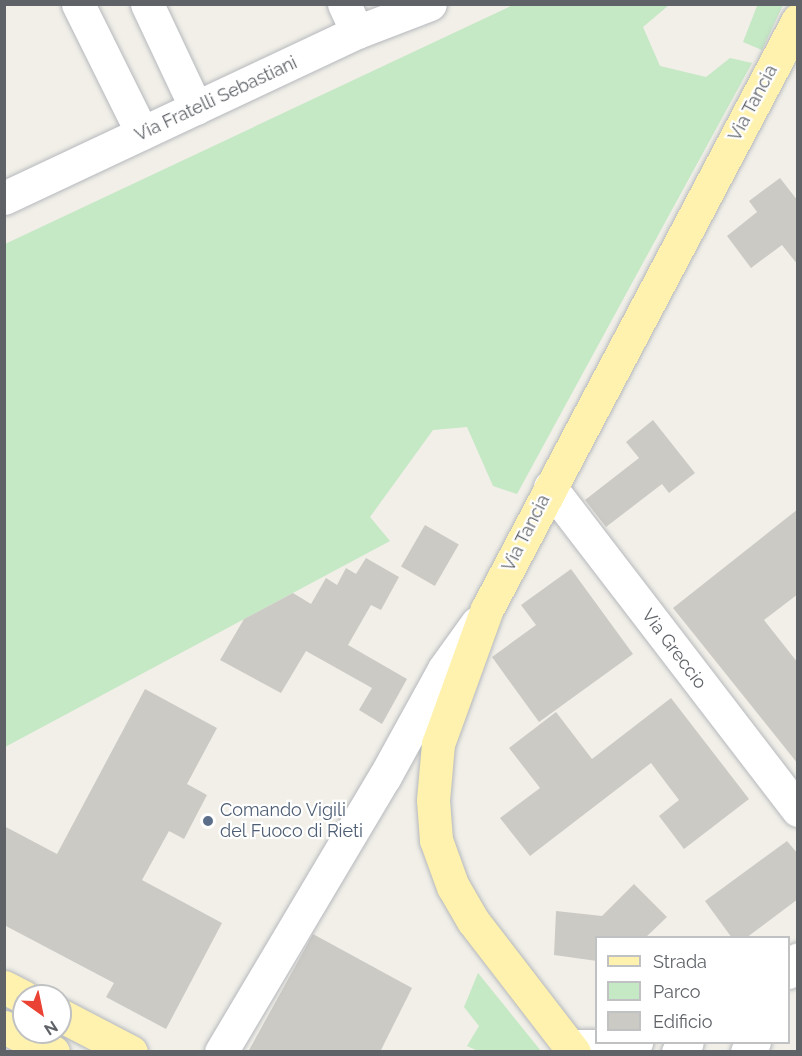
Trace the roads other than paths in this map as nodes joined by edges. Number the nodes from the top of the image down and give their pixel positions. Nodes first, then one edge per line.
1 (78, 4) edge
2 (147, 4) edge
3 (430, 4) edge
4 (350, 18) edge
5 (798, 20) edge
6 (196, 108) junction
7 (142, 133) junction
8 (4, 198) edge
9 (550, 487) junction
10 (487, 609) junction
11 (798, 810) edge
12 (72, 1021) edge
13 (4, 1027) edge
14 (631, 1044) edge
15 (572, 1049) edge
16 (53, 1052) edge
17 (131, 1052) edge
18 (221, 1052) edge

1 - 7 street
2 - 6 street
3 - 4 street, Via Fratelli Sebastiani
4 - 6 street, Via Fratelli Sebastiani
5 - 9 main road, Via Tancia
6 - 7 street, Via Fratelli Sebastiani
7 - 8 street, Via Fratelli Sebastiani
9 - 10 main road, Via Tancia
9 - 11 street, Via Greccio
10 - 15 main road, Via Tancia
10 - 18 street
12 - 17 main road
13 - 16 main road
14 - 15 street

